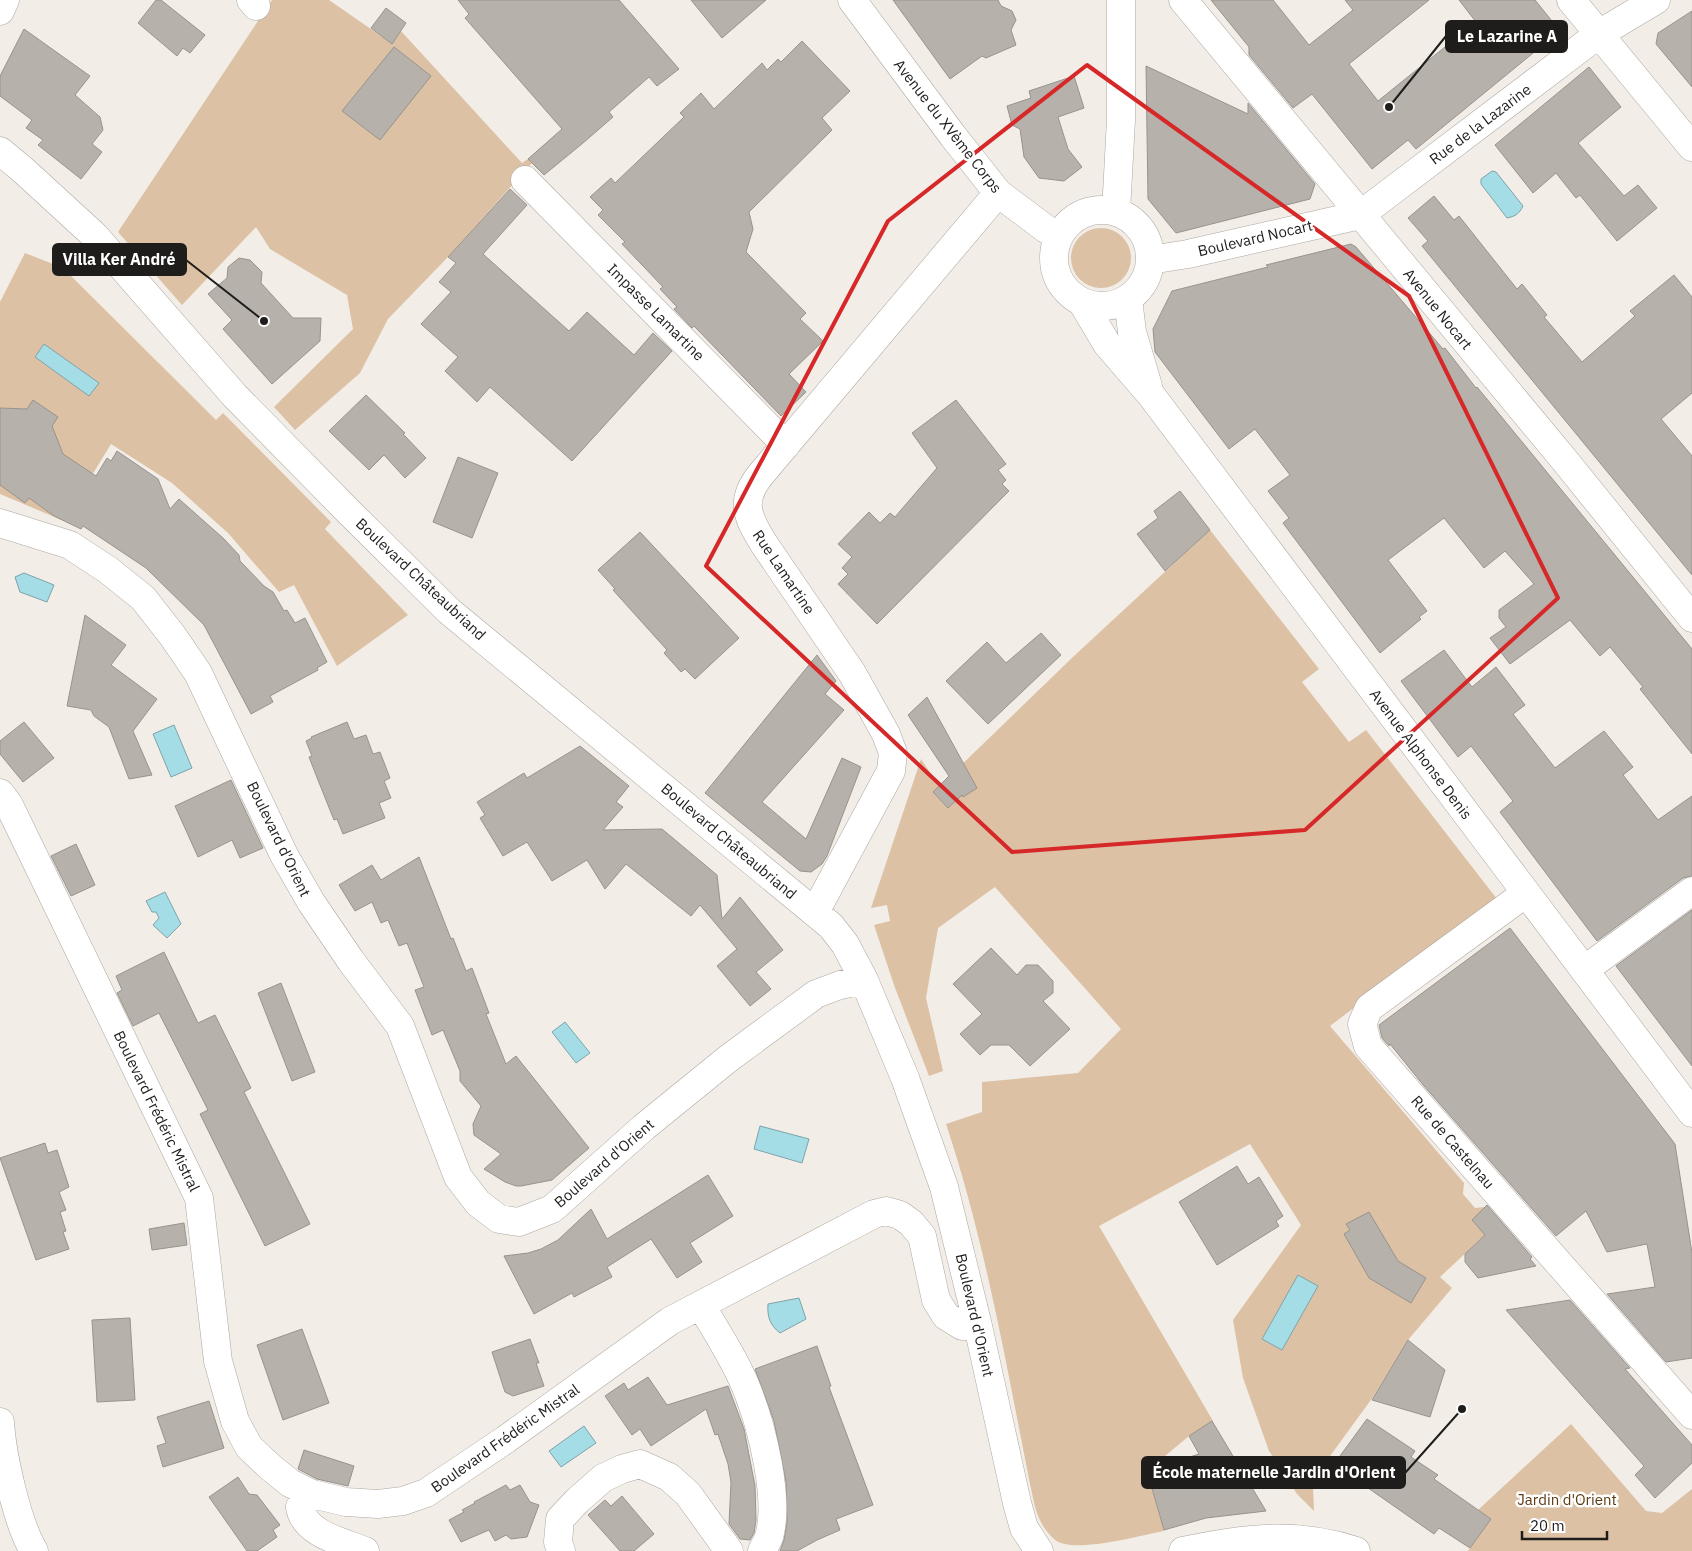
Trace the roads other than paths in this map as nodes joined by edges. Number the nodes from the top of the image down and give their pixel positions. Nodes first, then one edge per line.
1 (5, 0) edge
2 (852, 0) edge
3 (1121, 0) edge
4 (1183, 0) edge
5 (1571, 0) edge
6 (1656, 0) edge
7 (0, 11) edge
8 (1599, 34) junction
9 (1692, 147) edge
10 (0, 151) edge
11 (525, 180) dead end
12 (998, 193) junction
13 (1116, 212) junction
14 (1360, 215) junction
15 (1059, 236) junction
16 (1150, 260) junction
17 (1128, 299) junction
18 (1082, 302) junction
19 (1151, 395) junction
20 (786, 445) junction
21 (0, 523) edge
22 (1692, 618) edge
23 (0, 793) edge
24 (1692, 891) edge
25 (1526, 893) junction
26 (815, 912) junction
27 (1584, 970) junction
28 (864, 980) junction
29 (1692, 1113) edge
30 (701, 1305) junction
31 (978, 1326) junction
32 (1692, 1415) edge
33 (0, 1422) edge
34 (312, 1494) junction
35 (34, 1551) edge
36 (365, 1551) edge
37 (561, 1551) edge
38 (729, 1551) edge
39 (762, 1551) edge
40 (1040, 1551) edge
41 (1183, 1551) edge
42 (1356, 1551) edge

1 - 7 street
2 - 12 street, Avenue du XVème Corps
3 - 13 street
4 - 14 street, Avenue Nocart
5 - 8 street
6 - 8 street, Rue de la Lazarine
8 - 9 street
8 - 14 street, Rue de la Lazarine
10 - 26 street, Boulevard Châteaubriand
11 - 20 street, Impasse Lamartine
12 - 15 street, Avenue du XVème Corps
12 - 20 street, Rue Lamartine
13 - 15 street
13 - 16 street
14 - 16 street, Boulevard Nocart
14 - 22 street, Avenue Nocart
15 - 18 street
16 - 17 street
17 - 18 street
17 - 19 street, Avenue Alphonse Denis
18 - 19 street, Avenue Alphonse Denis
19 - 25 street, Avenue Alphonse Denis
20 - 26 street, Rue Lamartine
21 - 28 street, Boulevard d'Orient
23 - 34 street, Boulevard Frédéric Mistral
24 - 27 street
25 - 27 street, Avenue Alphonse Denis
25 - 32 street, Rue de Castelnau
26 - 28 street, Boulevard Châteaubriand
27 - 29 street, Avenue Alphonse Denis
28 - 31 street, Boulevard d'Orient
30 - 31 street, Boulevard Frédéric Mistral
30 - 34 street, Boulevard Frédéric Mistral
30 - 39 street
31 - 40 street, Boulevard d'Orient
33 - 35 street
34 - 36 street
37 - 38 street
41 - 42 street

